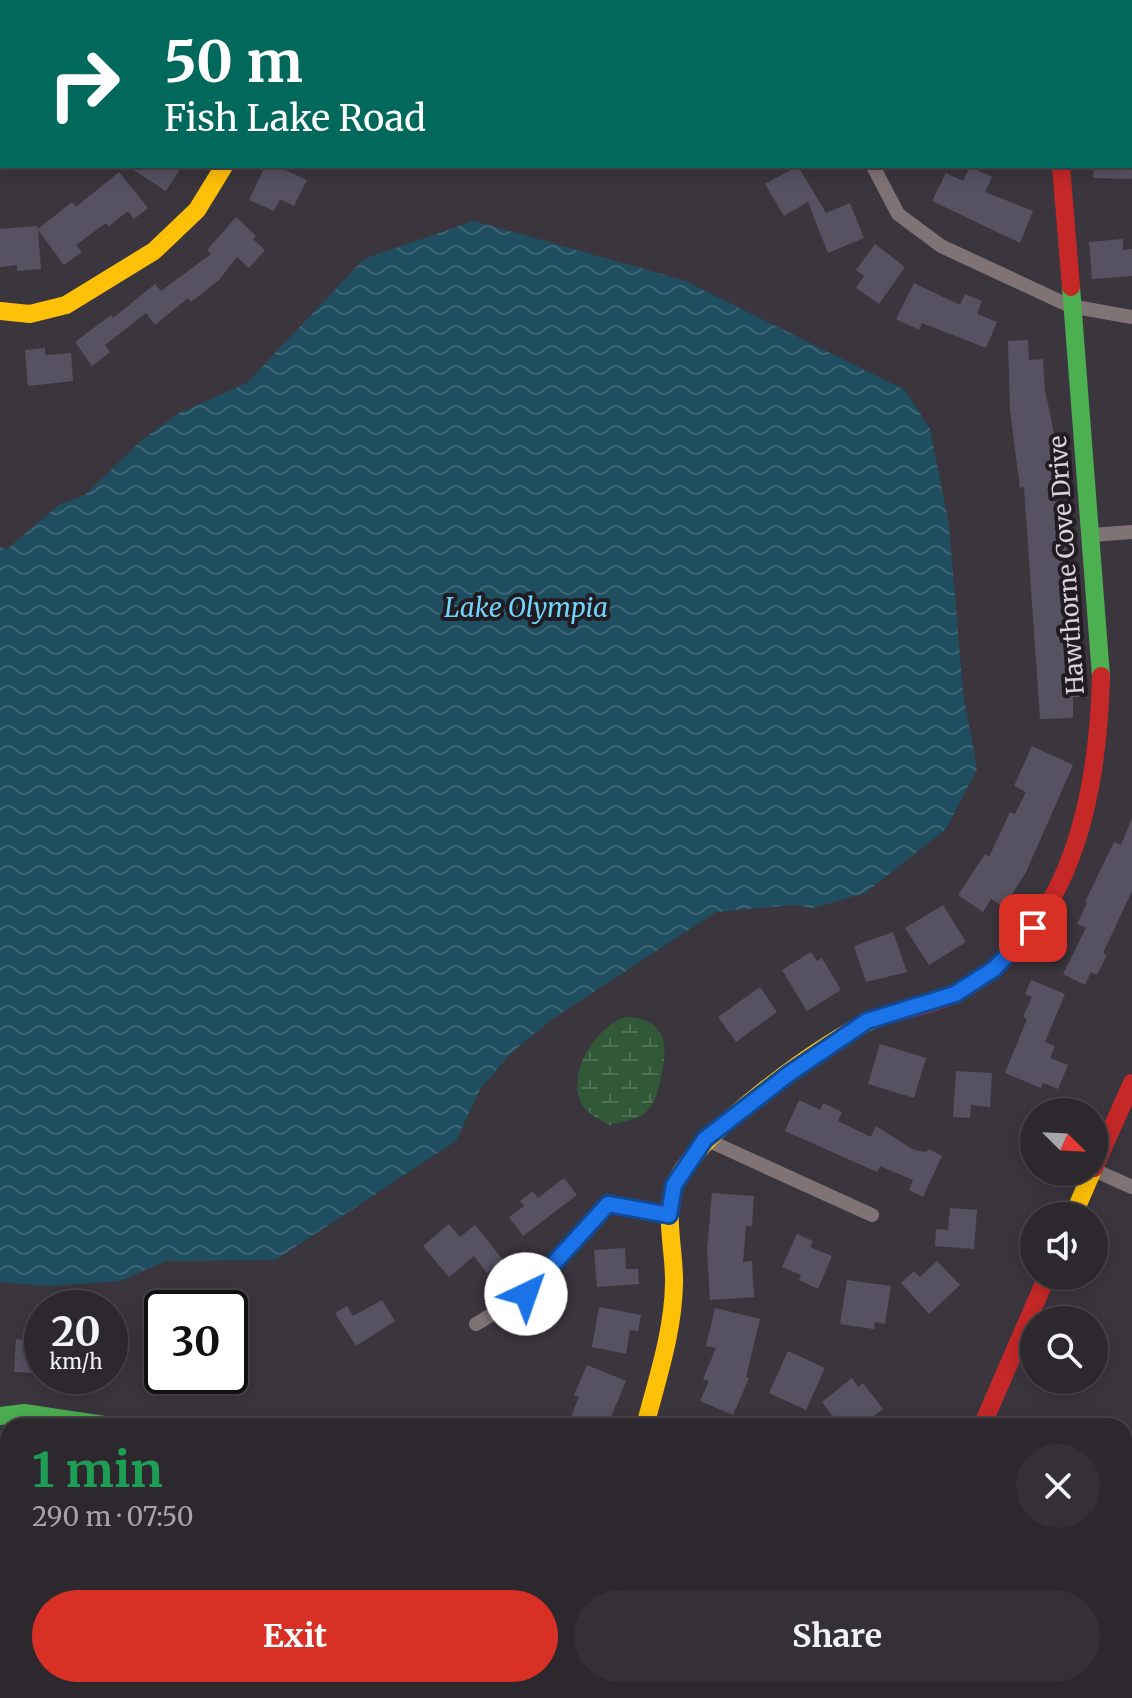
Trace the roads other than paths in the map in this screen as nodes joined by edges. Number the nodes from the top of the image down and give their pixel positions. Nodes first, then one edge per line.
1 (223, 168) edge
2 (874, 168) edge
3 (1061, 168) edge
4 (1070, 306) junction
5 (0, 311) edge
6 (1132, 317) edge
7 (1132, 532) edge
8 (1091, 535) junction
9 (1132, 1083) edge
10 (1108, 1137) edge
11 (705, 1139) junction
12 (1108, 1177) edge
13 (1132, 1187) edge
14 (669, 1215) junction
15 (872, 1215) dead end
16 (1041, 1290) edge
17 (476, 1324) dead end
18 (0, 1416) edge
19 (57, 1418) edge
20 (652, 1418) edge
21 (985, 1418) edge

1 - 5 street
2 - 4 street
3 - 4 street, Hawthorne Cove Drive
4 - 6 street
4 - 8 street, Hawthorne Cove Drive
7 - 8 street
8 - 11 street, Hawthorne Cove Drive
9 - 10 street
11 - 14 street, Hawthorne Cove Drive
11 - 15 street
12 - 13 street
14 - 17 street
14 - 20 street, Hawthorne Cove Drive
16 - 21 street
18 - 19 street

